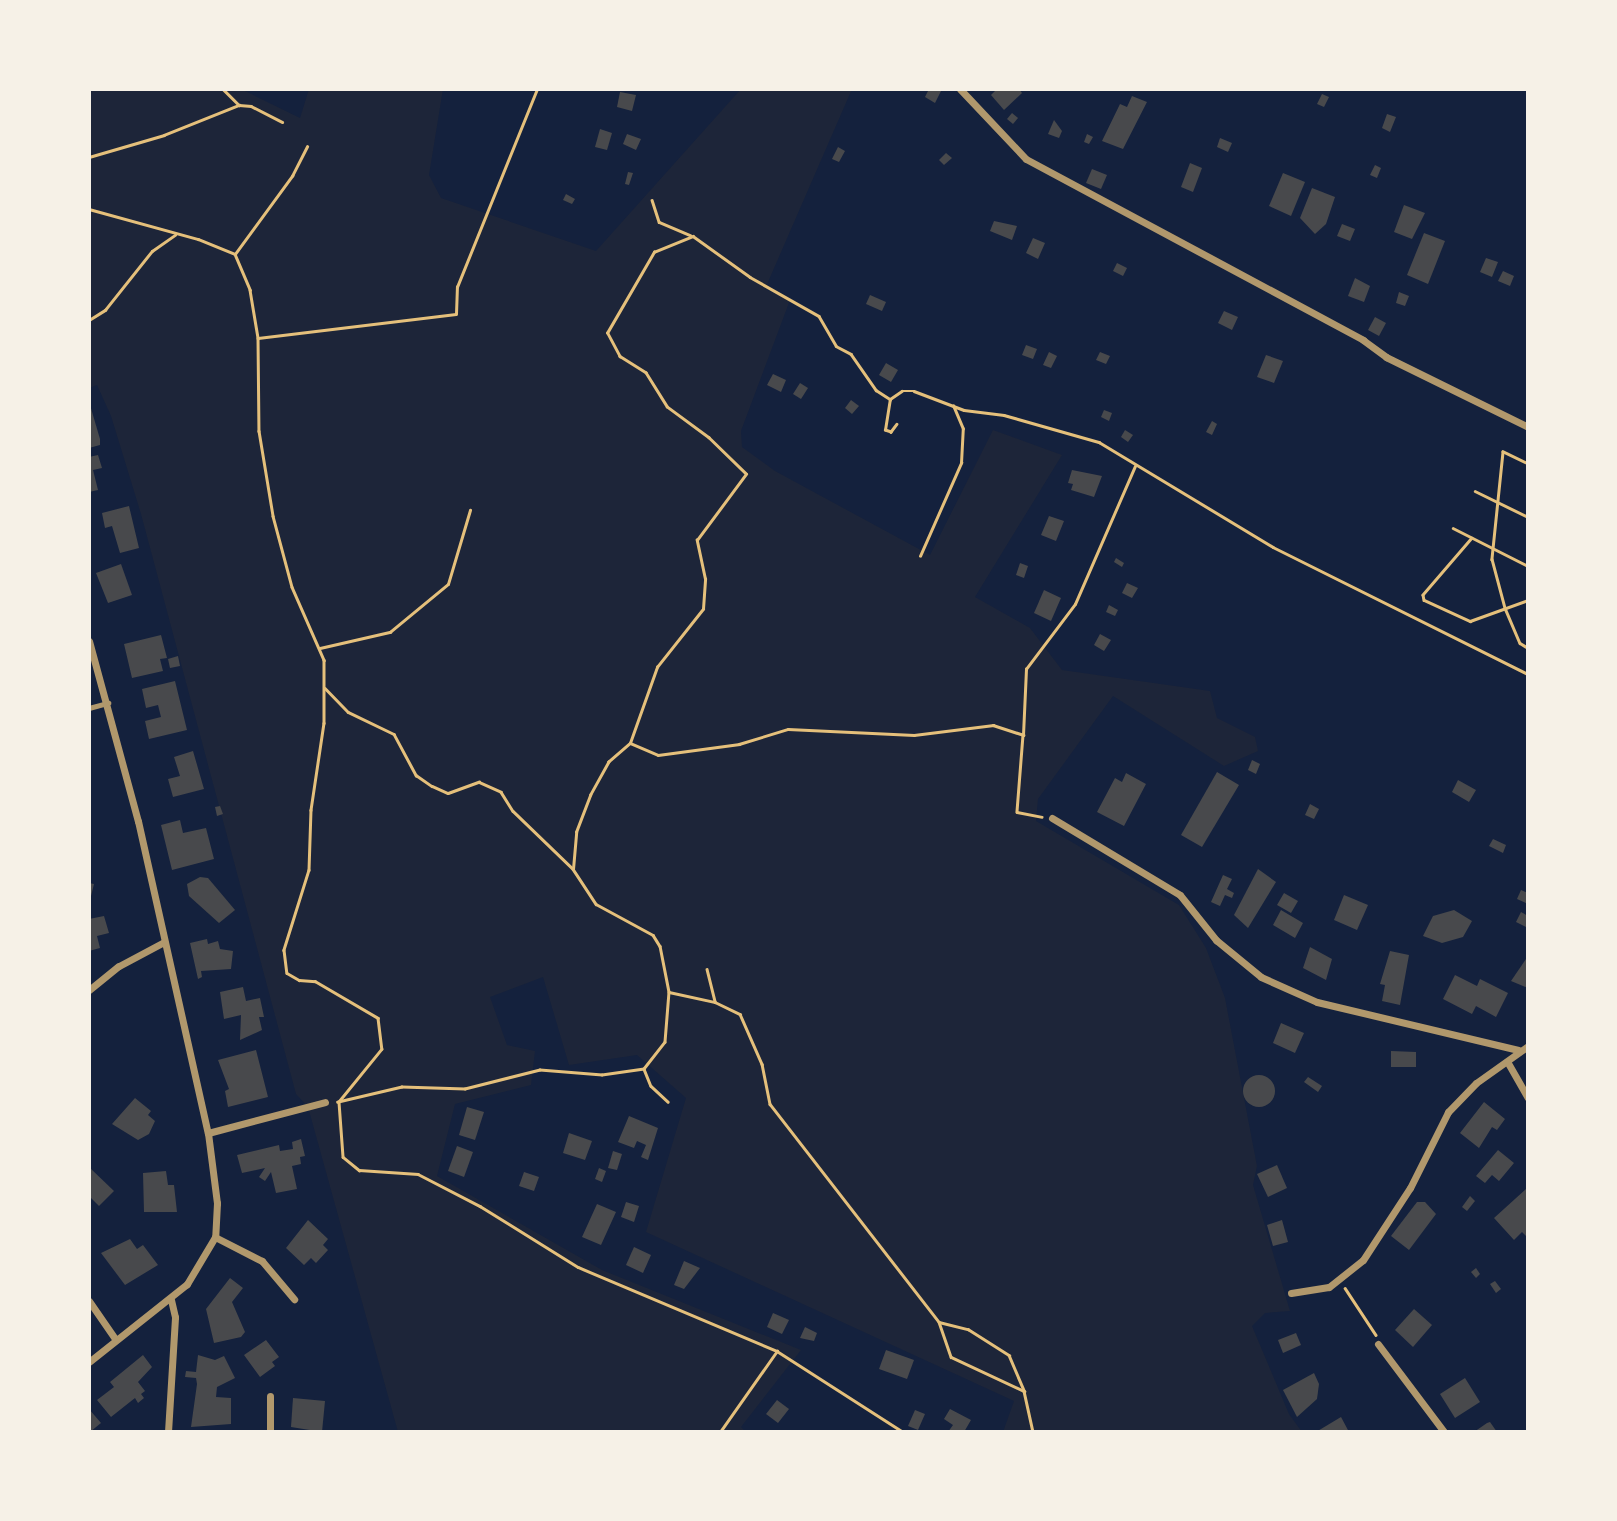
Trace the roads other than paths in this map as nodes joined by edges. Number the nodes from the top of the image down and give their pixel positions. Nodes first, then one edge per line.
1 (960, 89) edge
2 (1528, 427) edge
3 (89, 641) edge
4 (109, 703) junction
5 (89, 708) edge
6 (1052, 818) road end
7 (164, 942) junction
8 (89, 990) edge
9 (1528, 1046) edge
10 (1518, 1050) junction
11 (1508, 1063) junction
12 (1528, 1098) edge
13 (325, 1102) road end
14 (208, 1133) junction
15 (215, 1237) junction
16 (1291, 1293) dead end
17 (172, 1299) junction
18 (294, 1299) dead end
19 (89, 1301) edge
20 (116, 1340) junction
21 (1378, 1345) road end
22 (89, 1362) edge
23 (270, 1396) dead end
24 (168, 1432) edge
25 (270, 1432) edge
26 (1444, 1432) edge

1 - 2 street
3 - 4 street
4 - 5 lane
4 - 7 street
6 - 10 street
7 - 8 street
7 - 14 street
9 - 10 street
10 - 11 street
11 - 12 street
11 - 16 street
13 - 14 street
14 - 15 street
15 - 17 street
15 - 18 street
17 - 20 street
17 - 24 street
19 - 20 street
20 - 22 street
21 - 26 street
23 - 25 street

